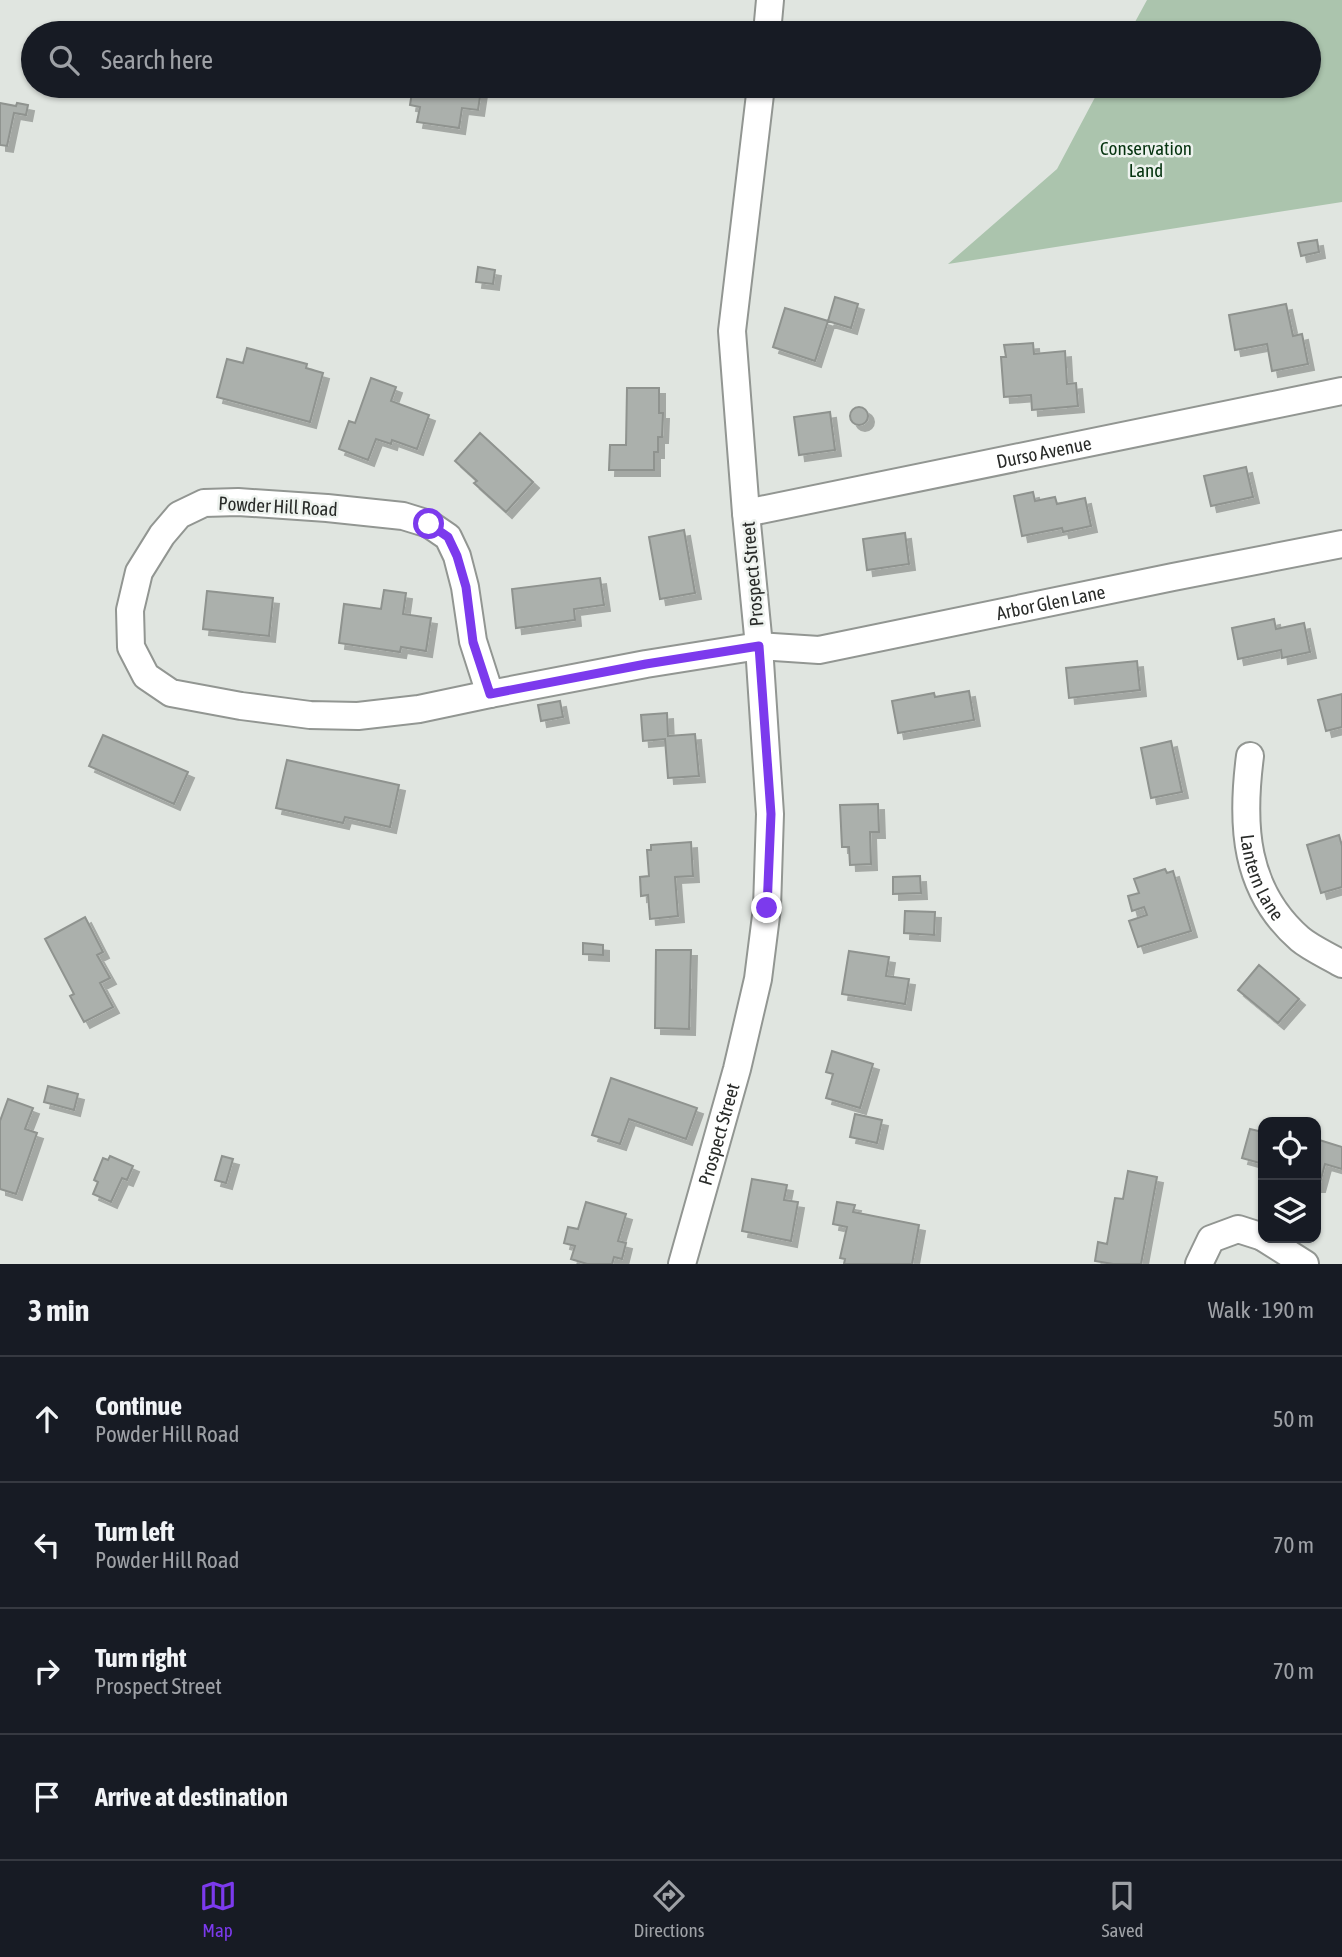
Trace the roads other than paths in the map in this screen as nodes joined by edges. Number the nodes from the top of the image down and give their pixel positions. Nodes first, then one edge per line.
1 (770, 0) edge
2 (767, 21) edge
3 (760, 98) edge
4 (1342, 391) edge
5 (746, 513) junction
6 (1342, 544) edge
7 (759, 646) junction
8 (490, 694) junction
9 (1250, 756) dead end
10 (1342, 964) edge
11 (1258, 1236) edge
12 (1272, 1243) edge
13 (682, 1264) edge
14 (1199, 1264) edge
15 (1305, 1264) edge

1 - 2 street
3 - 5 street, Prospect Street
4 - 5 street, Durso Avenue
5 - 7 street, Prospect Street
6 - 7 street, Arbor Glen Lane
7 - 8 street, Powder Hill Road
7 - 13 street, Prospect Street
8 - 8 street, Powder Hill Road
9 - 10 street, Lantern Lane
11 - 14 street
12 - 15 street

